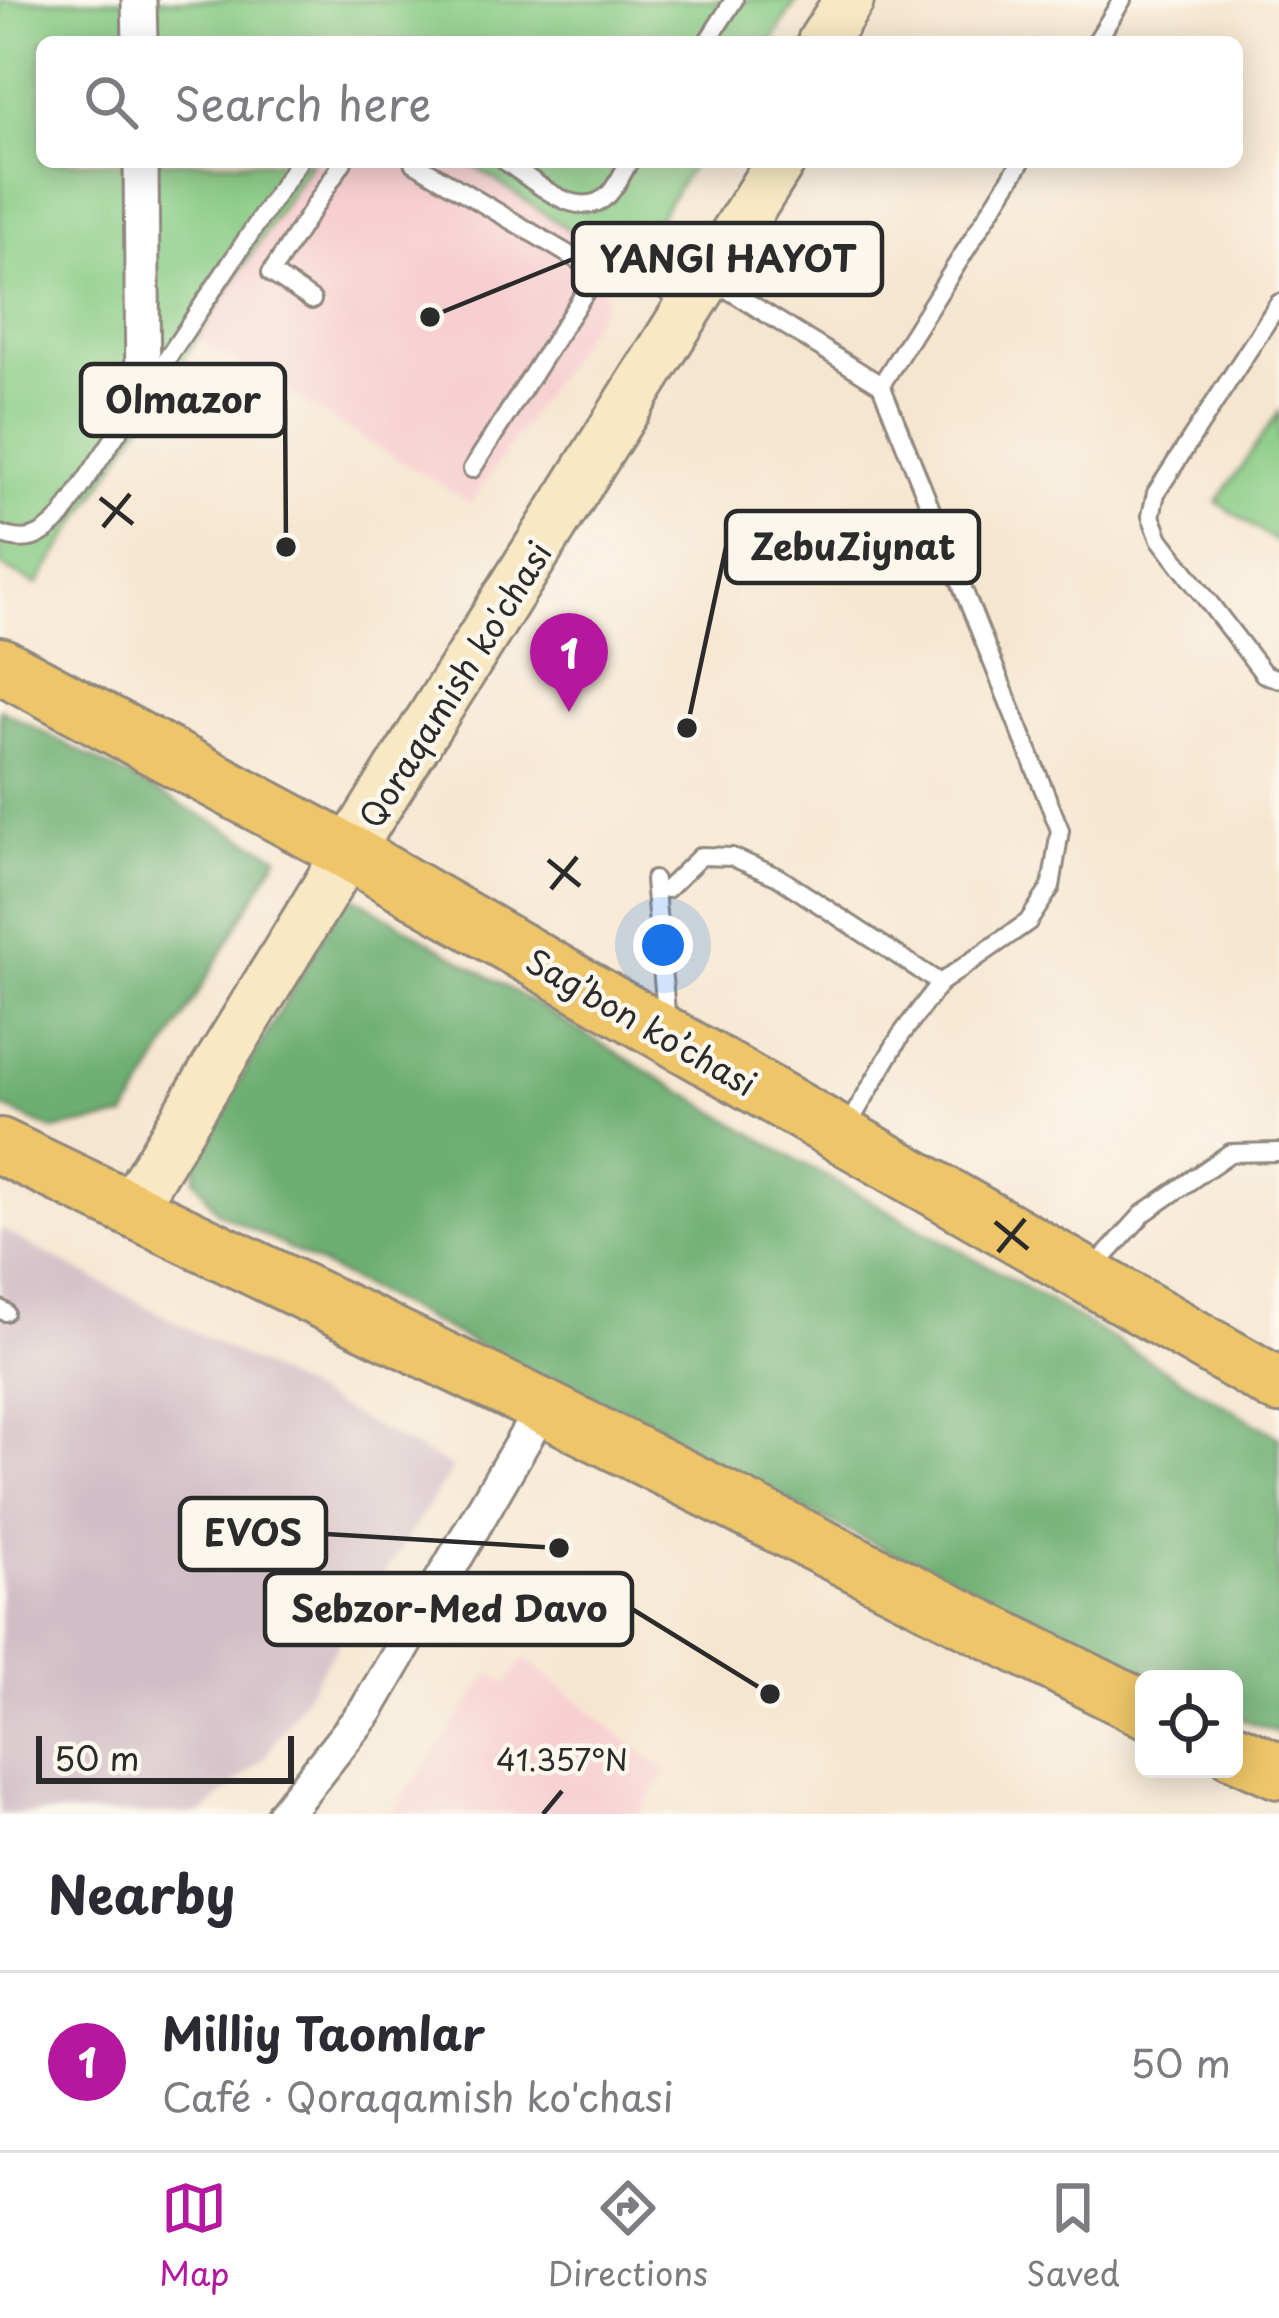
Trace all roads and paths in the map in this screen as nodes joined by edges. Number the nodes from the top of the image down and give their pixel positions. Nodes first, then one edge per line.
1 (139, 0) edge
2 (734, 0) edge
3 (849, 0) edge
4 (880, 0) edge
5 (1122, 0) edge
6 (140, 36) edge
7 (711, 36) edge
8 (826, 36) edge
9 (858, 36) edge
10 (1100, 36) edge
11 (141, 168) edge
12 (294, 168) edge
13 (339, 168) edge
14 (423, 168) edge
15 (515, 168) edge
16 (625, 168) edge
17 (743, 168) edge
18 (776, 168) edge
19 (1017, 168) edge
20 (598, 272) junction
21 (688, 291) junction
22 (312, 300) dead end
23 (1279, 304) edge
24 (881, 385) junction
25 (143, 394) junction
26 (472, 470) dead end
27 (0, 534) edge
28 (0, 665) edge
29 (1279, 679) edge
30 (335, 845) junction
31 (940, 983) junction
32 (669, 1036) junction
33 (842, 1136) junction
34 (0, 1146) edge
35 (1279, 1152) edge
36 (118, 1203) junction
37 (1087, 1276) junction
38 (1279, 1386) edge
39 (543, 1407) junction
40 (1135, 1704) edge
41 (1243, 1755) edge
42 (1279, 1771) edge
43 (284, 1814) edge

1 - 6 street
2 - 7 lane
3 - 8 main road
4 - 9 main road
5 - 10 lane
11 - 25 street
12 - 25 lane
13 - 22 lane
14 - 20 lane
15 - 16 lane
17 - 21 main road, Qoraqamish ko'chasi
18 - 21 main road, Qoraqamish ko'chasi
19 - 24 lane
20 - 21 lane
20 - 26 lane
21 - 24 lane
21 - 30 main road, Qoraqamish ko'chasi
23 - 29 lane
24 - 31 lane
25 - 27 lane
28 - 30 main road, Sag’bon ko’chasi
30 - 32 main road, Sag’bon ko’chasi
30 - 36 main road, Qoraqamish ko'chasi
31 - 32 lane
31 - 33 lane
32 - 33 main road, Sag’bon ko’chasi
33 - 37 main road, Sag’bon ko’chasi
34 - 36 main road
35 - 37 lane
36 - 39 main road
37 - 38 main road, Sag’bon ko’chasi
39 - 40 main road
39 - 43 street
41 - 42 main road

